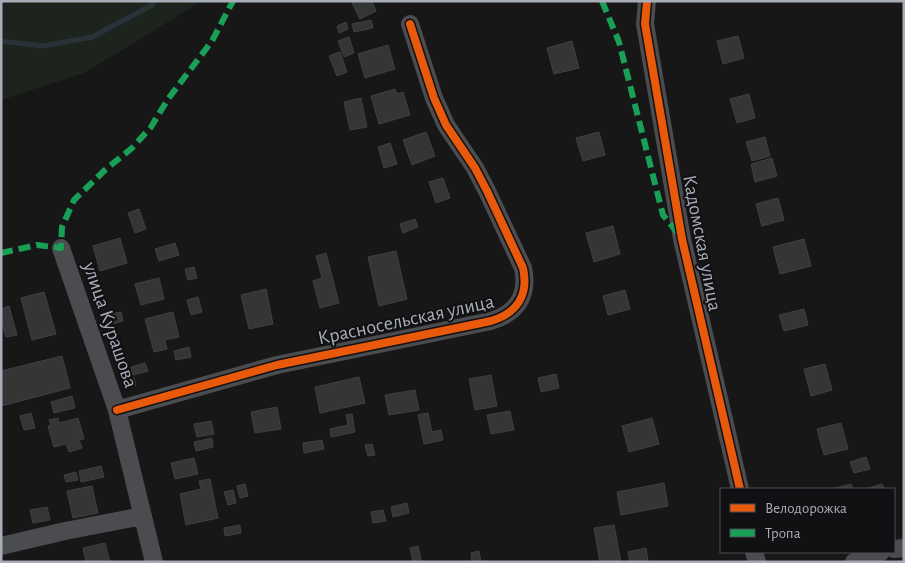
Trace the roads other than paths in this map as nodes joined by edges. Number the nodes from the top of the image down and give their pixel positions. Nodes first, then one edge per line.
1 (647, 1) edge
2 (410, 24) dead end
3 (60, 248) dead end
4 (117, 410) junction
5 (740, 488) edge
6 (143, 516) junction
7 (1, 546) edge
8 (878, 553) edge
9 (154, 562) edge
10 (854, 562) edge

1 - 5 street, Кадомская улица
2 - 4 street, Красносельская улица
3 - 4 street, улица Курашова
4 - 6 street, улица Курашова
6 - 7 street
6 - 9 street, улица Курашова
8 - 10 street

